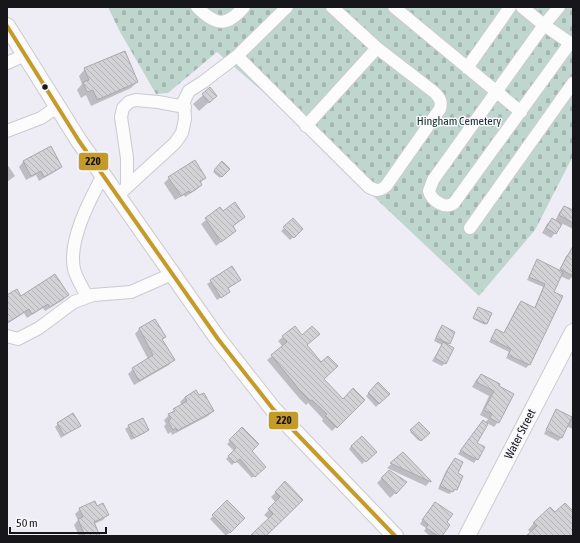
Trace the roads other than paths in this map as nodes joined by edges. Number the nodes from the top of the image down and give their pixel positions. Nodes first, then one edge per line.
1 (197, 7) edge
2 (244, 7) edge
3 (287, 7) edge
4 (332, 7) edge
5 (510, 7) edge
6 (522, 7) edge
7 (559, 7) edge
8 (402, 10) edge
9 (544, 25) junction
10 (7, 26) edge
11 (571, 44) edge
12 (377, 48) junction
13 (25, 55) junction
14 (237, 56) junction
15 (7, 63) edge
16 (467, 68) junction
17 (573, 83) edge
18 (496, 92) junction
19 (57, 107) junction
20 (185, 107) junction
21 (520, 112) junction
22 (306, 126) junction
23 (7, 131) edge
24 (103, 175) junction
25 (122, 191) junction
26 (470, 228) dead end
27 (172, 274) junction
28 (88, 297) junction
29 (573, 332) edge
30 (7, 336) edge
31 (396, 536) edge
32 (467, 536) edge

1 - 2 street
3 - 14 street
4 - 12 street
5 - 16 street
6 - 9 street
7 - 9 street
8 - 16 street
9 - 11 street
9 - 18 street
10 - 13 main road
11 - 21 street
12 - 22 street
12 - 22 street
13 - 15 street
13 - 19 main road
14 - 20 street
14 - 22 street
16 - 18 street
17 - 26 street
18 - 21 street
18 - 21 street
19 - 23 street
19 - 24 main road
20 - 25 street
20 - 25 street
24 - 25 main road
24 - 28 street
25 - 27 main road
27 - 28 street
27 - 31 main road
28 - 30 street
29 - 32 main road, Water Street

